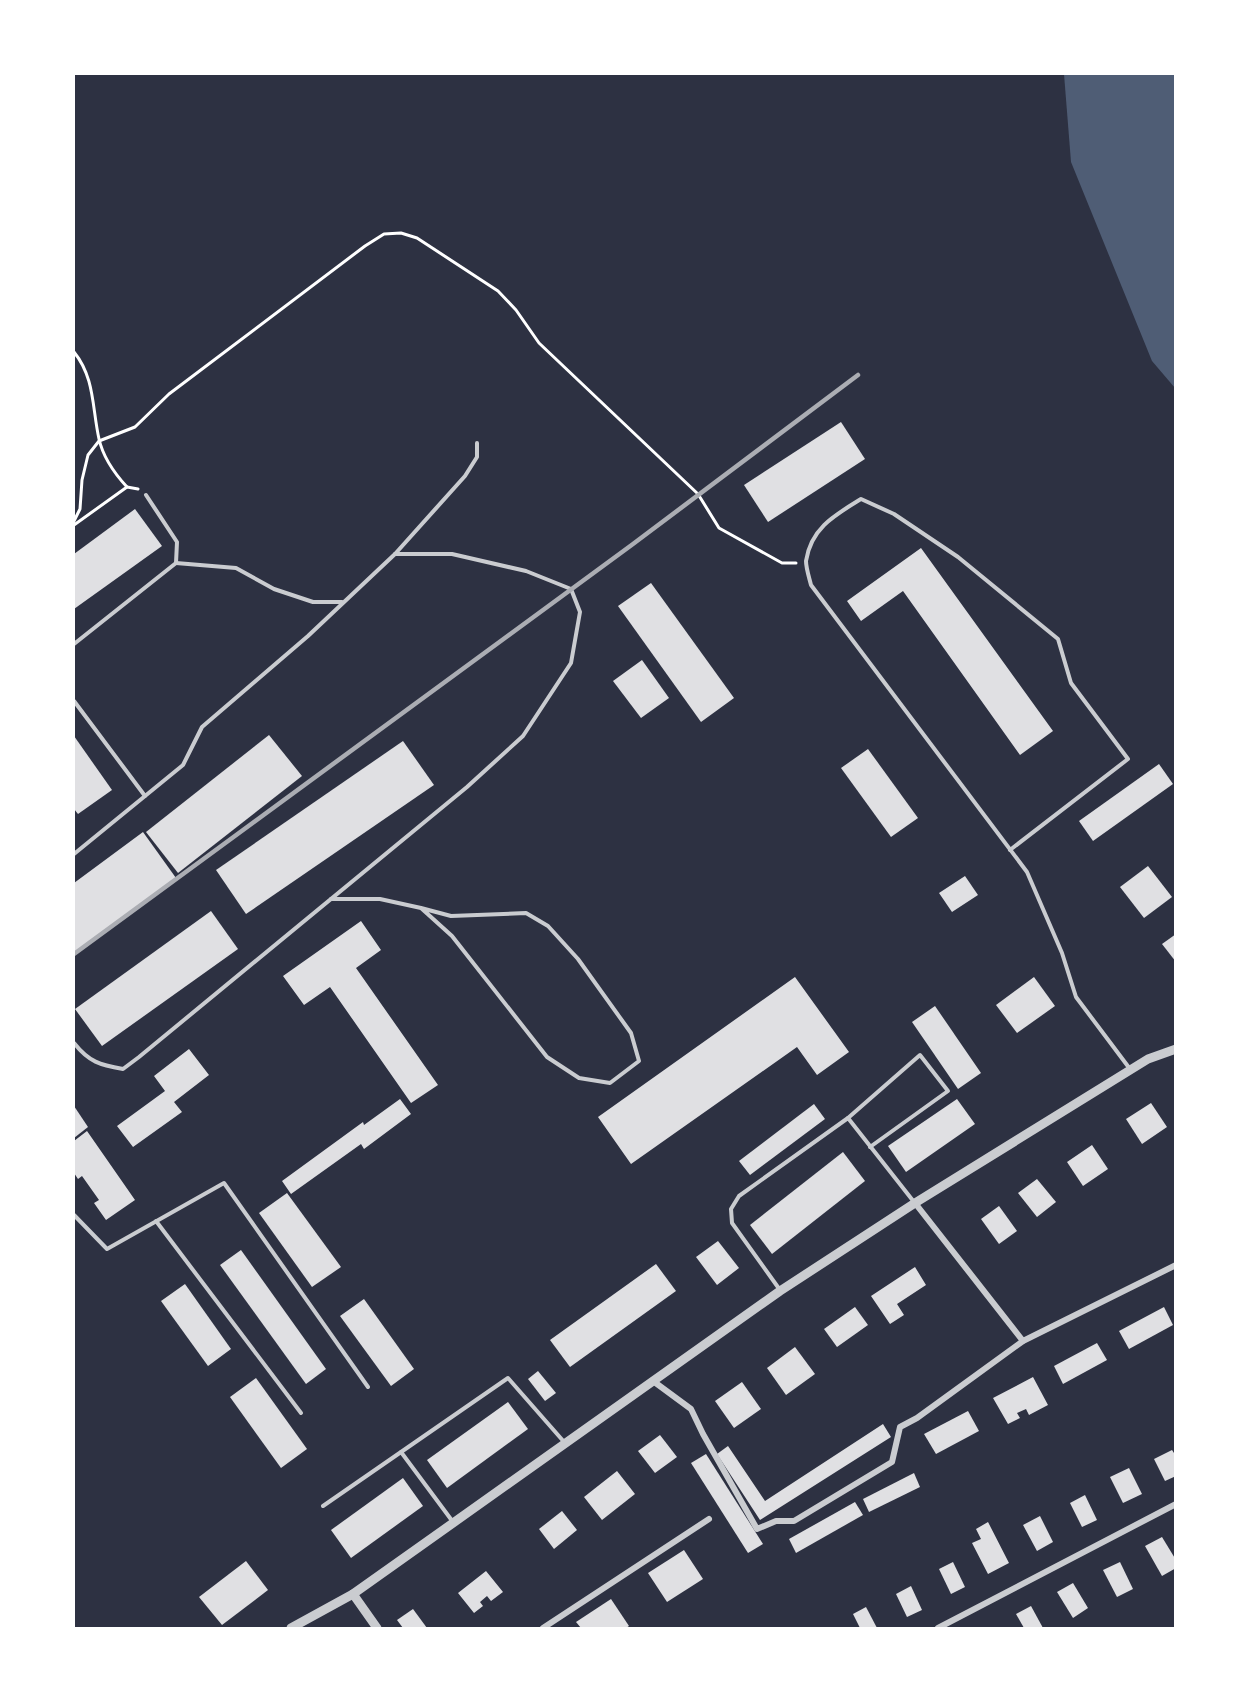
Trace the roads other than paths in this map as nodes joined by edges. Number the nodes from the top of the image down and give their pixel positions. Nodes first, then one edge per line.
1 (477, 443) dead end
2 (146, 495) road end
3 (395, 554) junction
4 (176, 563) junction
5 (343, 602) junction
6 (74, 644) edge
7 (74, 701) edge
8 (145, 796) junction
9 (1010, 850) junction
10 (74, 854) edge
11 (331, 899) junction
12 (421, 908) junction
13 (74, 1042) edge
14 (1176, 1049) edge
15 (1131, 1070) junction
16 (848, 1118) junction
17 (870, 1146) junction
18 (915, 1203) junction
19 (74, 1215) edge
20 (156, 1221) junction
21 (1176, 1264) edge
22 (780, 1291) junction
23 (1023, 1341) junction
24 (653, 1381) junction
25 (368, 1387) dead end
26 (301, 1413) dead end
27 (565, 1443) junction
28 (401, 1452) junction
29 (1176, 1504) edge
30 (323, 1506) dead end
31 (710, 1519) dead end
32 (453, 1523) junction
33 (353, 1594) junction
34 (291, 1629) edge
35 (377, 1629) edge
36 (543, 1629) edge
37 (938, 1629) edge

1 - 3 lane
2 - 4 lane
3 - 5 lane
3 - 11 lane
4 - 5 lane
4 - 6 lane
5 - 8 lane
7 - 8 lane
8 - 10 lane
9 - 9 lane
9 - 15 lane
11 - 12 lane
11 - 13 lane
12 - 12 lane
14 - 15 street
15 - 18 street
16 - 17 lane
16 - 17 lane
16 - 22 lane
17 - 18 lane
18 - 22 street
18 - 23 street
19 - 20 lane
20 - 25 lane
20 - 26 lane
21 - 23 street
22 - 24 street
23 - 24 street
24 - 27 street
27 - 28 lane
27 - 32 street
28 - 30 lane
28 - 32 lane
29 - 37 street
31 - 36 street
32 - 33 street
33 - 34 street
33 - 35 street

